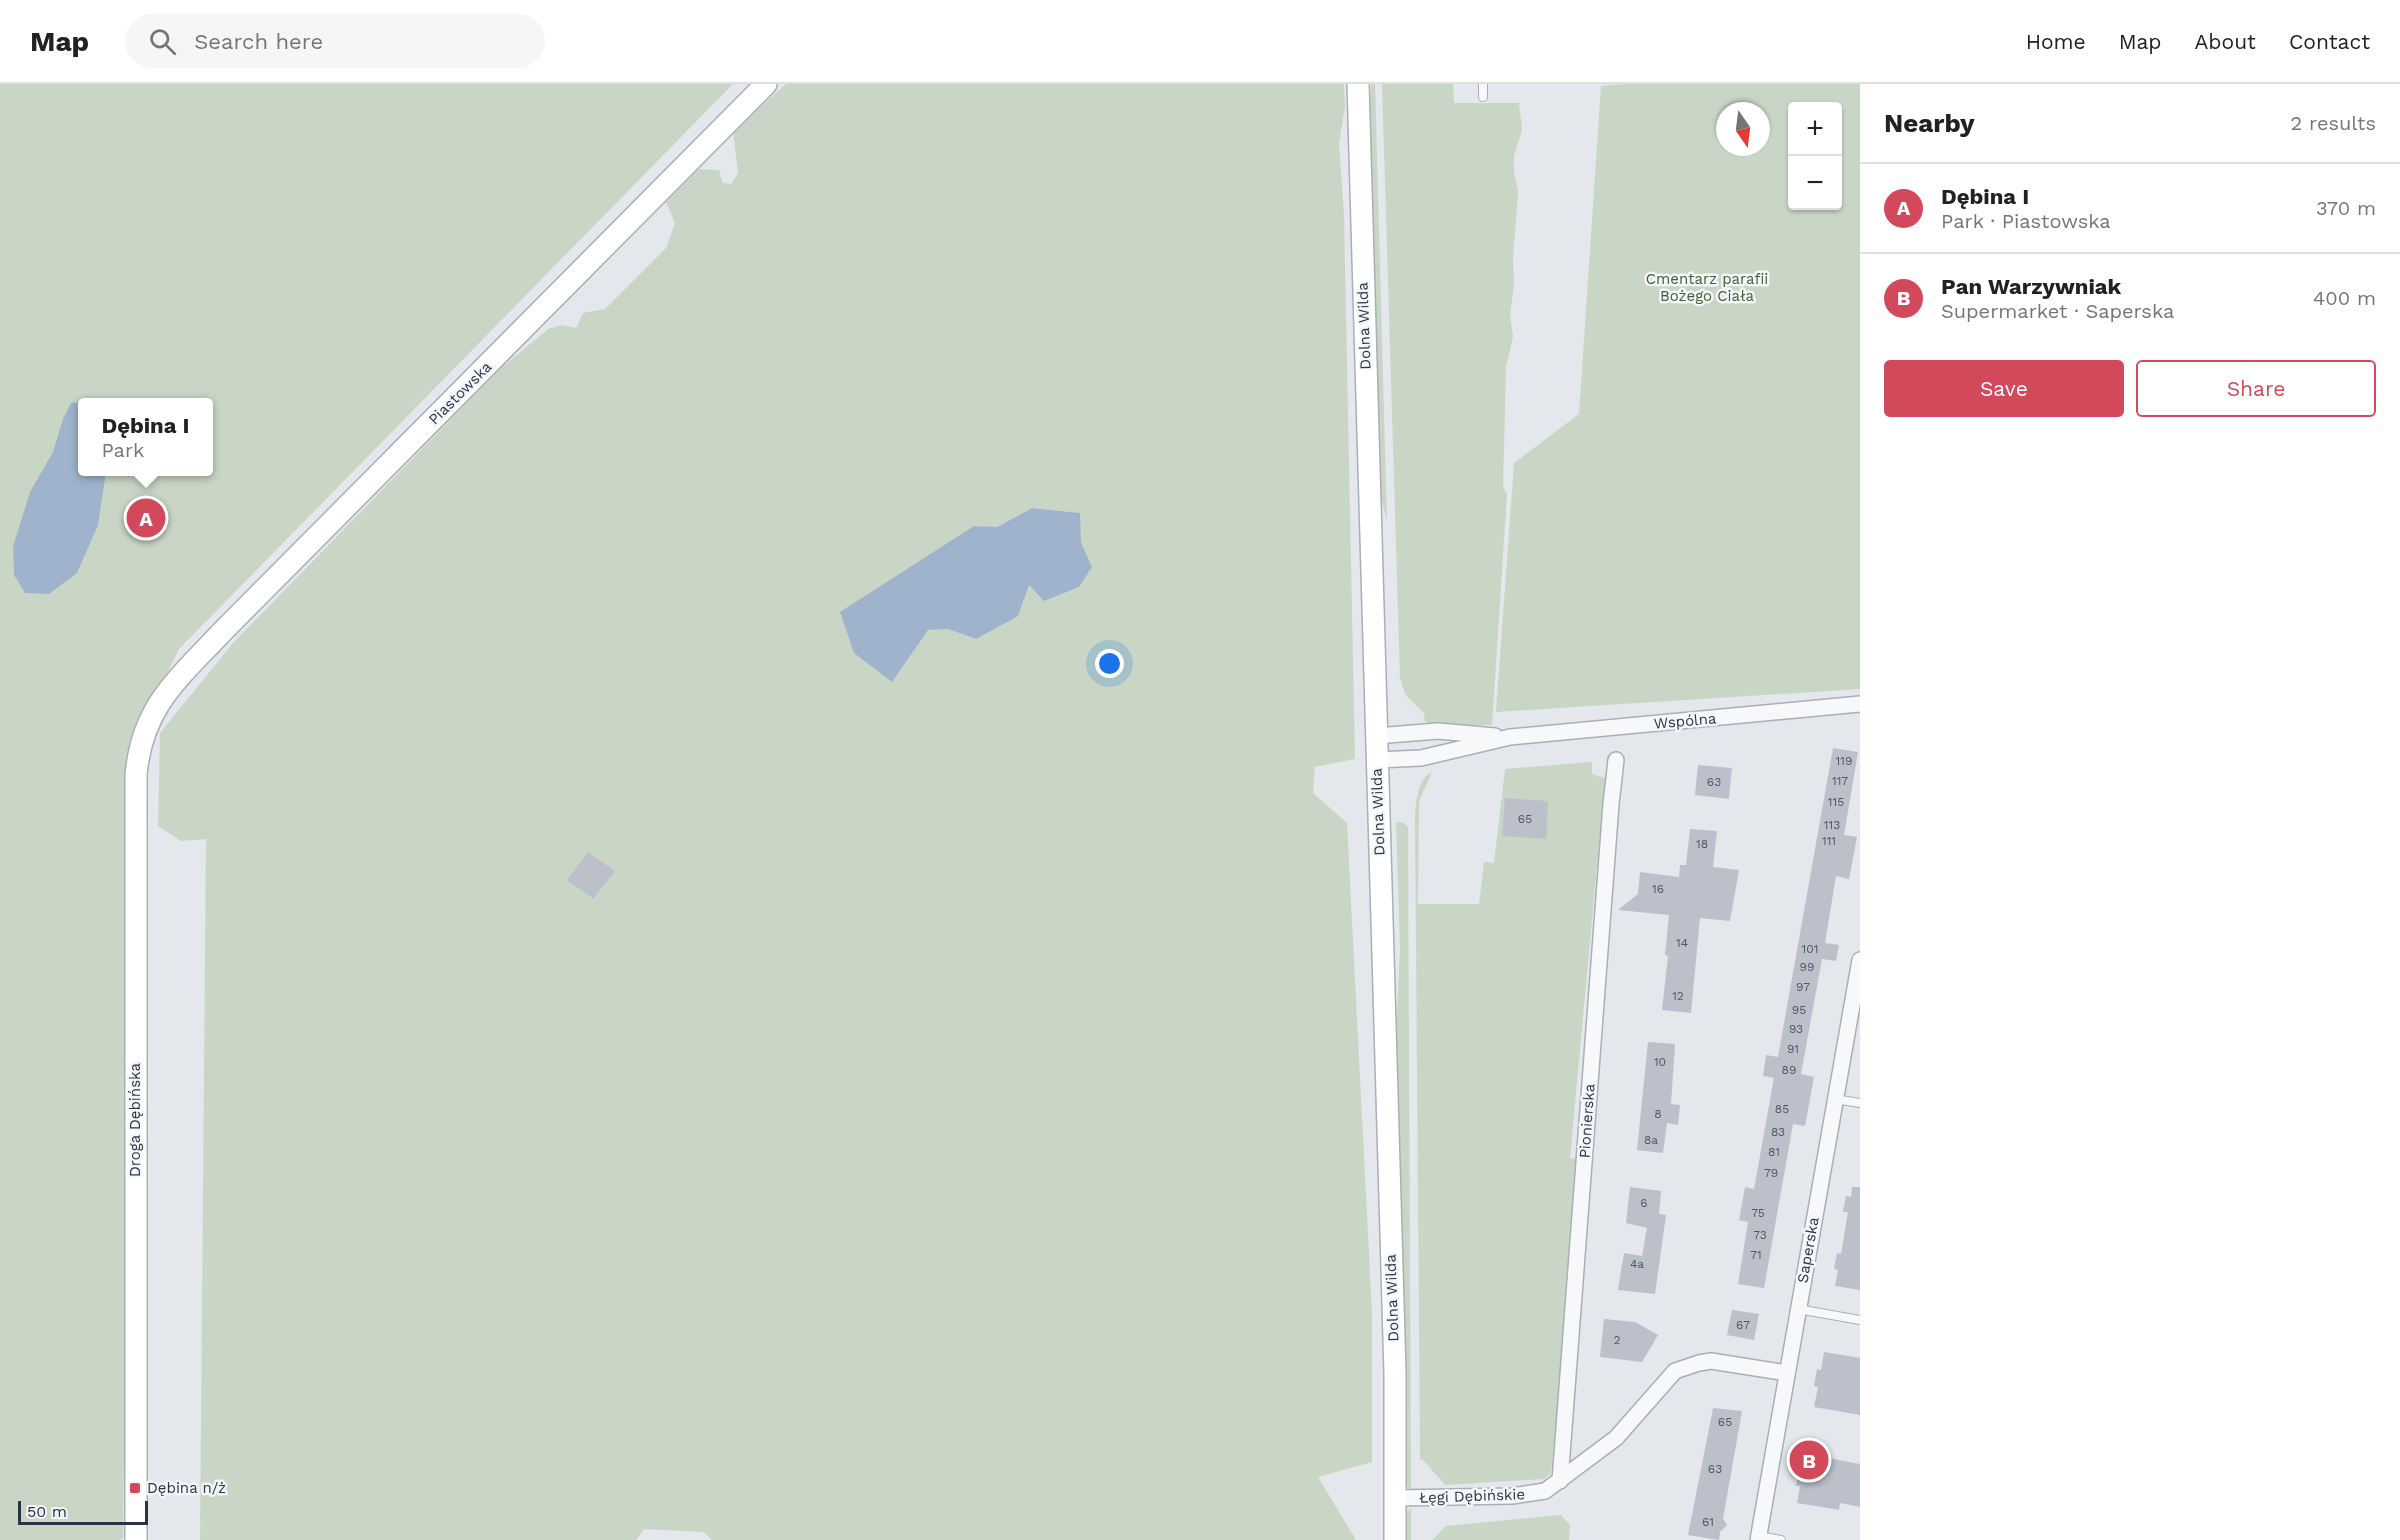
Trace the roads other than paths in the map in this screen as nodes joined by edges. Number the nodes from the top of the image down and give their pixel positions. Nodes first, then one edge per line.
1 (766, 84) edge
2 (1358, 84) edge
3 (1483, 84) edge
4 (1483, 97) dead end
5 (157, 704) joint
6 (1860, 704) edge
7 (1376, 736) junction
8 (1510, 737) junction
9 (1377, 760) junction
10 (1616, 760) dead end
11 (1860, 960) edge
12 (1835, 1099) junction
13 (1860, 1103) edge
14 (1798, 1309) junction
15 (1860, 1320) edge
16 (1787, 1373) junction
17 (1560, 1481) junction
18 (1396, 1498) junction
19 (1759, 1538) edge
20 (136, 1540) edge
21 (1395, 1540) edge
22 (1781, 1540) edge

1 - 5 street, Piastowska
2 - 7 street, Dolna Wilda
3 - 4 lane
5 - 20 street, Droga Dębińska
6 - 8 street, Wspólna
7 - 8 street, Wspólna
7 - 9 street, Dolna Wilda
8 - 9 street, Wspólna
9 - 18 street, Dolna Wilda
10 - 17 street, Pionierska
11 - 12 street, Saperska
12 - 13 lane
12 - 14 street, Saperska
14 - 15 lane
14 - 16 street, Saperska
16 - 17 street, Łęgi Dębińskie
16 - 19 street, Saperska
17 - 18 street, Łęgi Dębińskie
18 - 21 street, Dolna Wilda
19 - 22 lane

